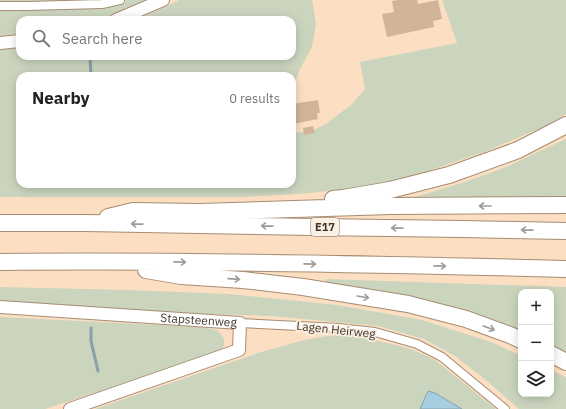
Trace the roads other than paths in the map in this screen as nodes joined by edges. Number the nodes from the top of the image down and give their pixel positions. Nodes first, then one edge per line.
1 (120, 0) edge
2 (163, 0) edge
3 (0, 6) edge
4 (125, 16) edge
5 (16, 41) edge
6 (0, 43) edge
7 (566, 125) edge
8 (566, 205) edge
9 (200, 212) junction
10 (0, 223) edge
11 (85, 223) junction
12 (566, 231) edge
13 (100, 261) junction
14 (0, 262) edge
15 (566, 269) edge
16 (0, 307) edge
17 (240, 323) junction
18 (518, 339) edge
19 (554, 356) edge
20 (566, 362) edge
21 (70, 409) edge
22 (505, 409) edge

1 - 3 street
2 - 4 street
5 - 6 street
7 - 9 highway
8 -> 9 highway
9 - 11 highway
10 - 11 highway, E17
12 -> 11 highway, E17
13 - 14 highway
13 -> 15 highway
13 -> 18 highway
16 - 17 street, Stapsteenweg
17 - 21 street, Stapsteenweg
17 - 22 street, Lagen Heirweg
19 - 20 highway

